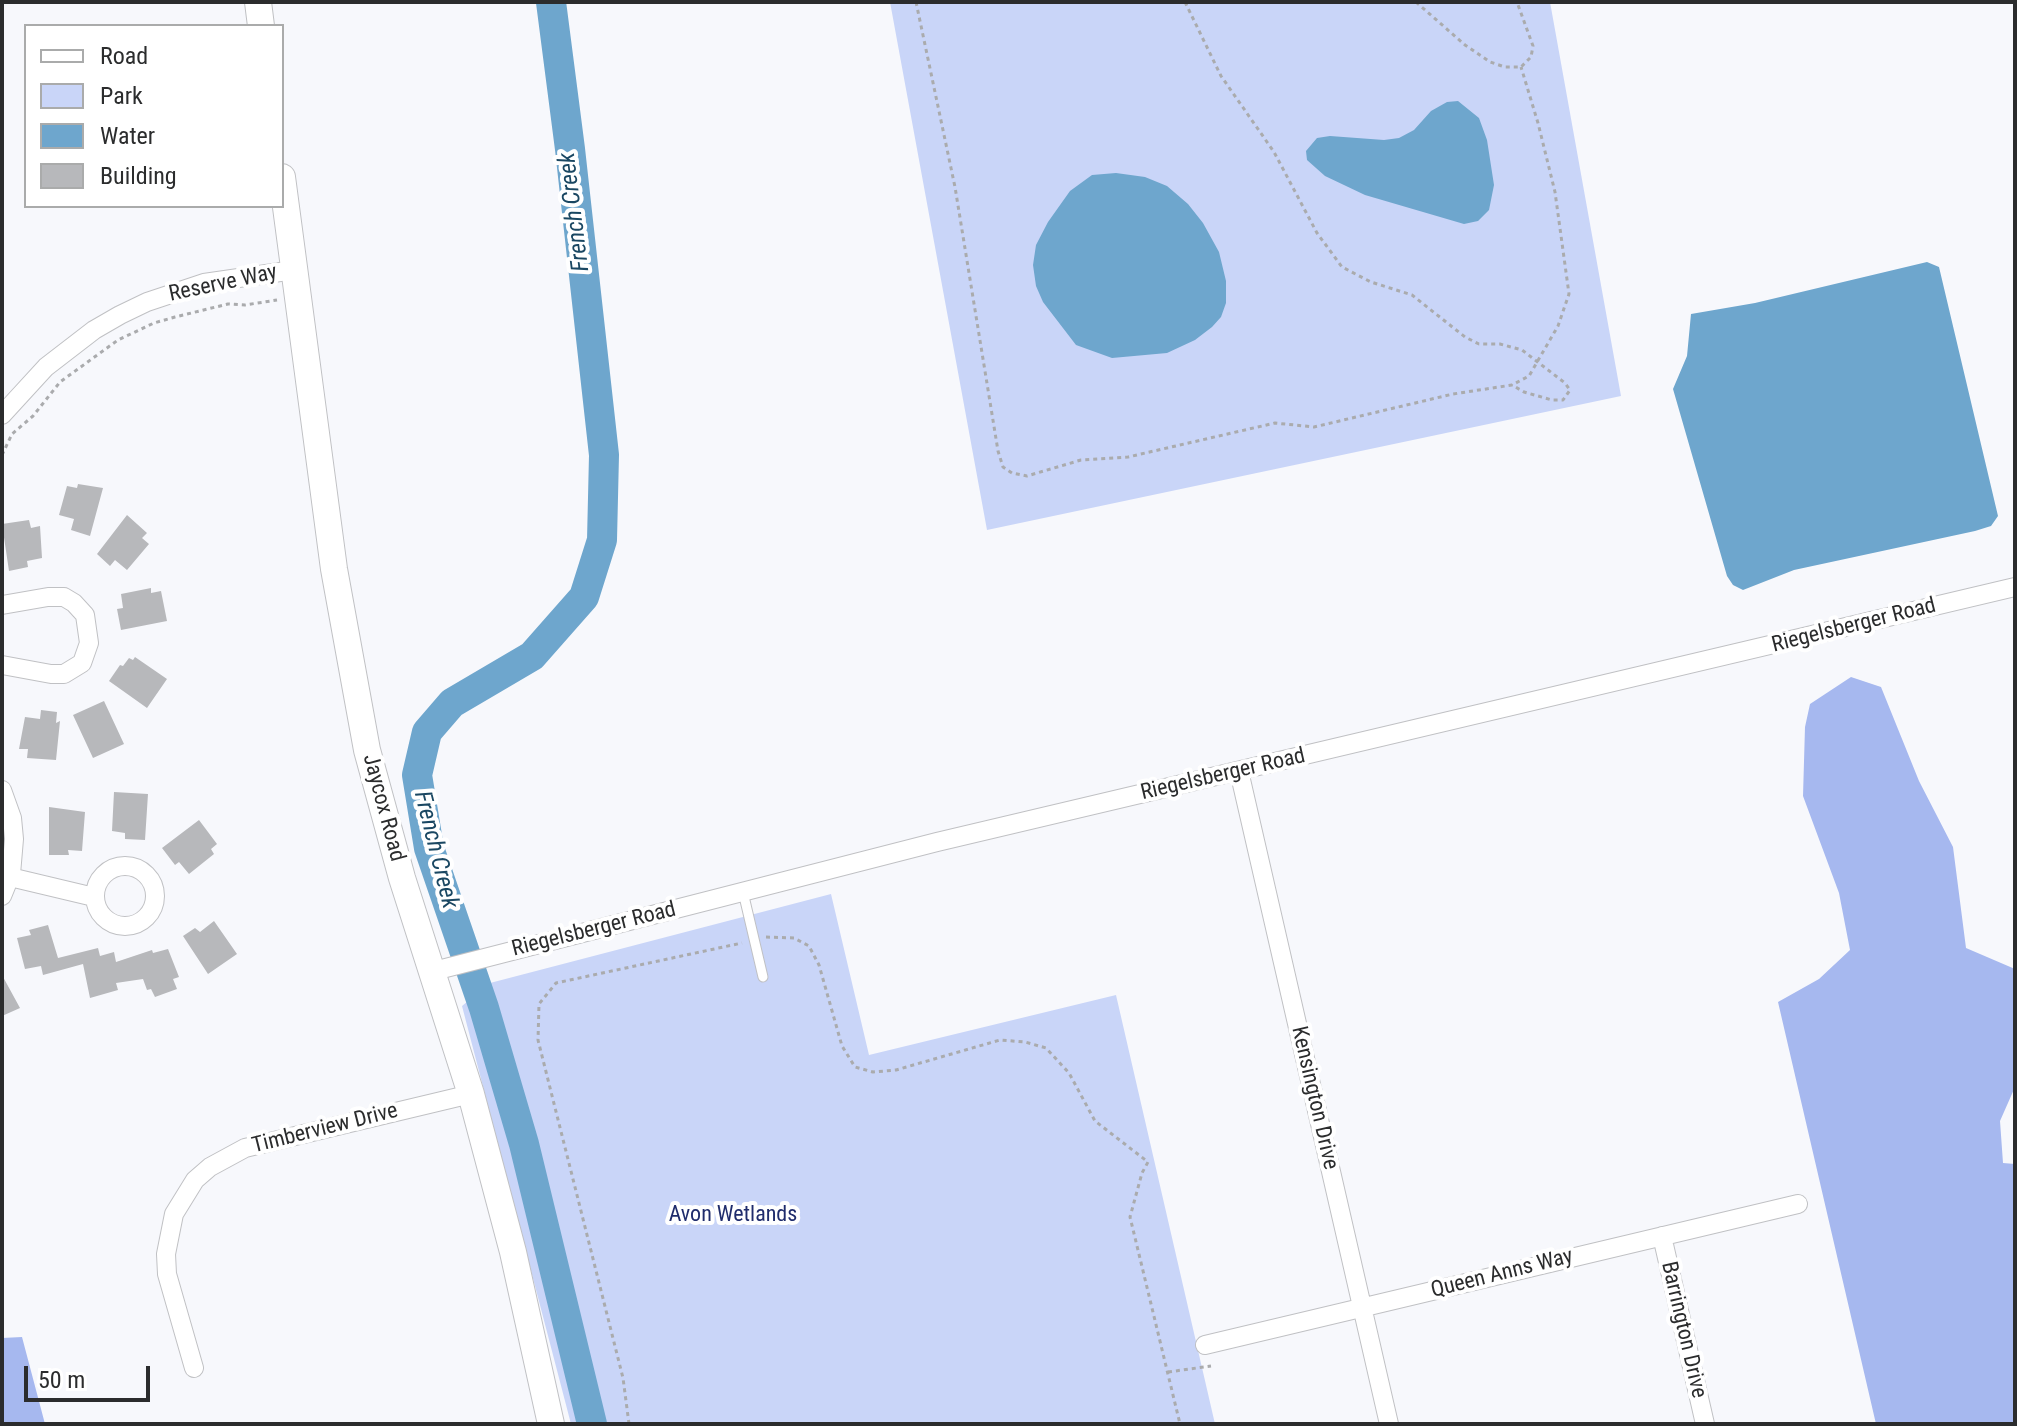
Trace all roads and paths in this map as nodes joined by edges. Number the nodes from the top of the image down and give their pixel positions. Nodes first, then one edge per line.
1 (258, 2) edge
2 (916, 2) edge
3 (1185, 2) edge
4 (1416, 2) edge
5 (1517, 2) edge
6 (261, 24) edge
7 (1521, 67) junction
8 (284, 192) edge
9 (294, 270) junction
10 (278, 300) dead end
11 (1539, 363) junction
12 (1512, 385) junction
13 (2, 415) edge
14 (2, 455) edge
15 (2015, 587) edge
16 (2, 605) edge
17 (2, 665) edge
18 (1239, 771) junction
19 (2, 790) edge
20 (10, 877) junction
21 (743, 892) junction
22 (2, 896) edge
23 (94, 897) dead end
24 (755, 940) junction
25 (445, 968) junction
26 (763, 977) dead end
27 (471, 1094) junction
28 (1798, 1204) dead end
29 (1662, 1236) junction
30 (1363, 1308) junction
31 (1205, 1345) dead end
32 (1211, 1366) dead end
33 (194, 1368) dead end
34 (1168, 1372) junction
35 (551, 1424) edge
36 (629, 1424) edge
37 (1180, 1424) edge
38 (1389, 1424) edge
39 (1705, 1424) edge

1 - 6 street
2 - 12 path
3 - 11 path
4 - 7 path
5 - 7 path
7 - 11 path
8 - 9 street, Jaycox Road
9 - 13 street, Reserve Way
9 - 25 street, Jaycox Road
10 - 14 path
11 - 12 path
11 - 12 path
15 - 18 street, Riegelsberger Road
16 - 17 street
18 - 21 street, Riegelsberger Road
18 - 30 street, Kensington Drive
19 - 20 street
20 - 22 street
20 - 23 street
21 - 24 lane
21 - 25 street, Riegelsberger Road
24 - 26 lane
24 - 34 path
24 - 36 path
25 - 27 street, Jaycox Road
27 - 33 street, Timberview Drive
27 - 35 street, Jaycox Road
28 - 29 street, Queen Anns Way
29 - 30 street, Queen Anns Way
29 - 39 street, Barrington Drive
30 - 31 street, Queen Anns Way
30 - 38 street, Kensington Drive
32 - 34 path
34 - 37 path

